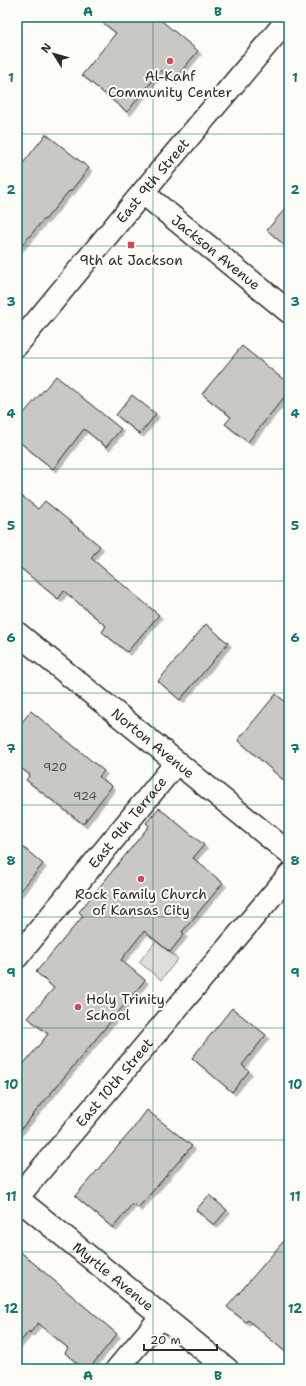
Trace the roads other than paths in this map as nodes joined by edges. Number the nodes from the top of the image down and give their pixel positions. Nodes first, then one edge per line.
1 (289, 18) edge
2 (143, 193) junction
3 (289, 312) edge
4 (17, 345) edge
5 (17, 633) edge
6 (177, 762) junction
7 (289, 853) edge
8 (289, 874) edge
9 (17, 957) edge
10 (17, 1198) edge
11 (162, 1316) junction
12 (117, 1369) edge
13 (227, 1369) edge

1 - 2 street, East 9th Street
2 - 3 street, Jackson Avenue
2 - 4 street, East 9th Street
5 - 6 street, Norton Avenue
6 - 7 street, Norton Avenue
6 - 9 street, East 9th Terrace
8 - 10 street, East 10th Street
10 - 11 street, Myrtle Avenue
11 - 12 street
11 - 13 street, Myrtle Avenue

